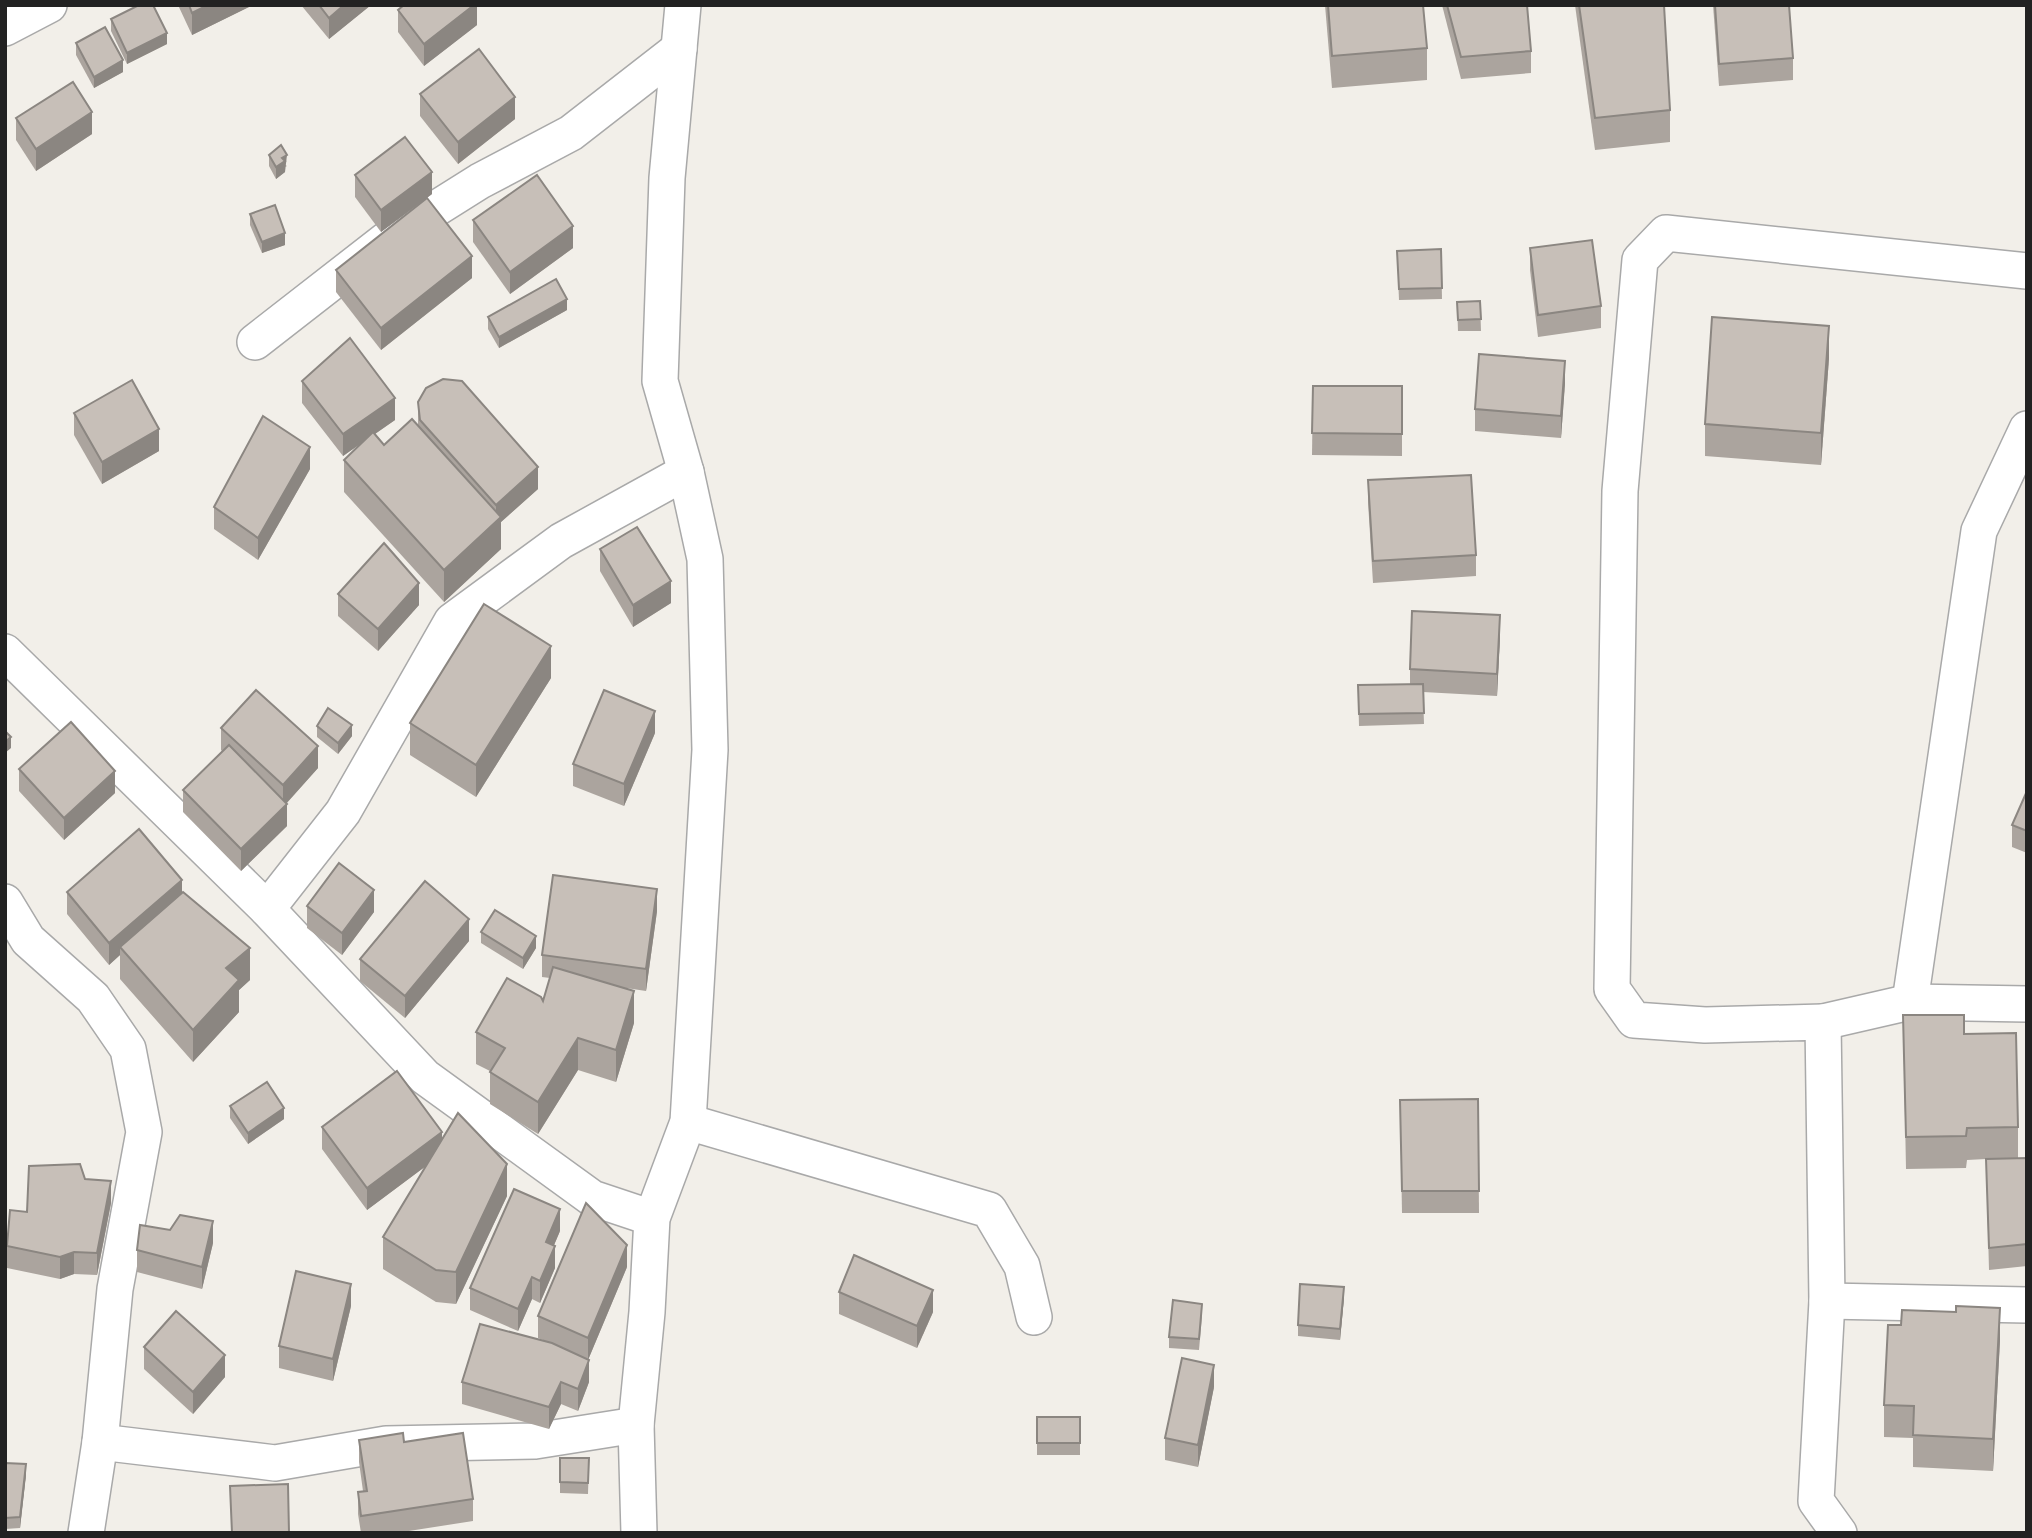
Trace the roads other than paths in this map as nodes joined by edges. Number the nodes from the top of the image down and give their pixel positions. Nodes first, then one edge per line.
1 (49, 5) edge
2 (683, 5) edge
3 (5, 28) edge
4 (679, 49) junction
5 (2027, 271) edge
6 (255, 342) dead end
7 (2027, 429) edge
8 (685, 472) junction
9 (5, 652) edge
10 (5, 902) edge
11 (267, 909) junction
12 (1910, 1002) junction
13 (2027, 1004) edge
14 (1824, 1022) junction
15 (688, 1122) junction
16 (652, 1218) junction
17 (1827, 1301) junction
18 (2027, 1305) edge
19 (1034, 1317) dead end
20 (636, 1425) junction
21 (100, 1443) junction
22 (86, 1533) edge
23 (639, 1533) edge
24 (1839, 1533) edge

1 - 3 street
2 - 4 street
4 - 6 street
4 - 8 street
5 - 14 street
7 - 12 street
8 - 11 street
8 - 15 street
9 - 11 street
10 - 21 street
11 - 16 street
12 - 13 street
12 - 14 street
14 - 17 street
15 - 16 street
15 - 19 street
16 - 20 street
17 - 18 street
17 - 24 street
20 - 21 street
20 - 23 street
21 - 22 street

